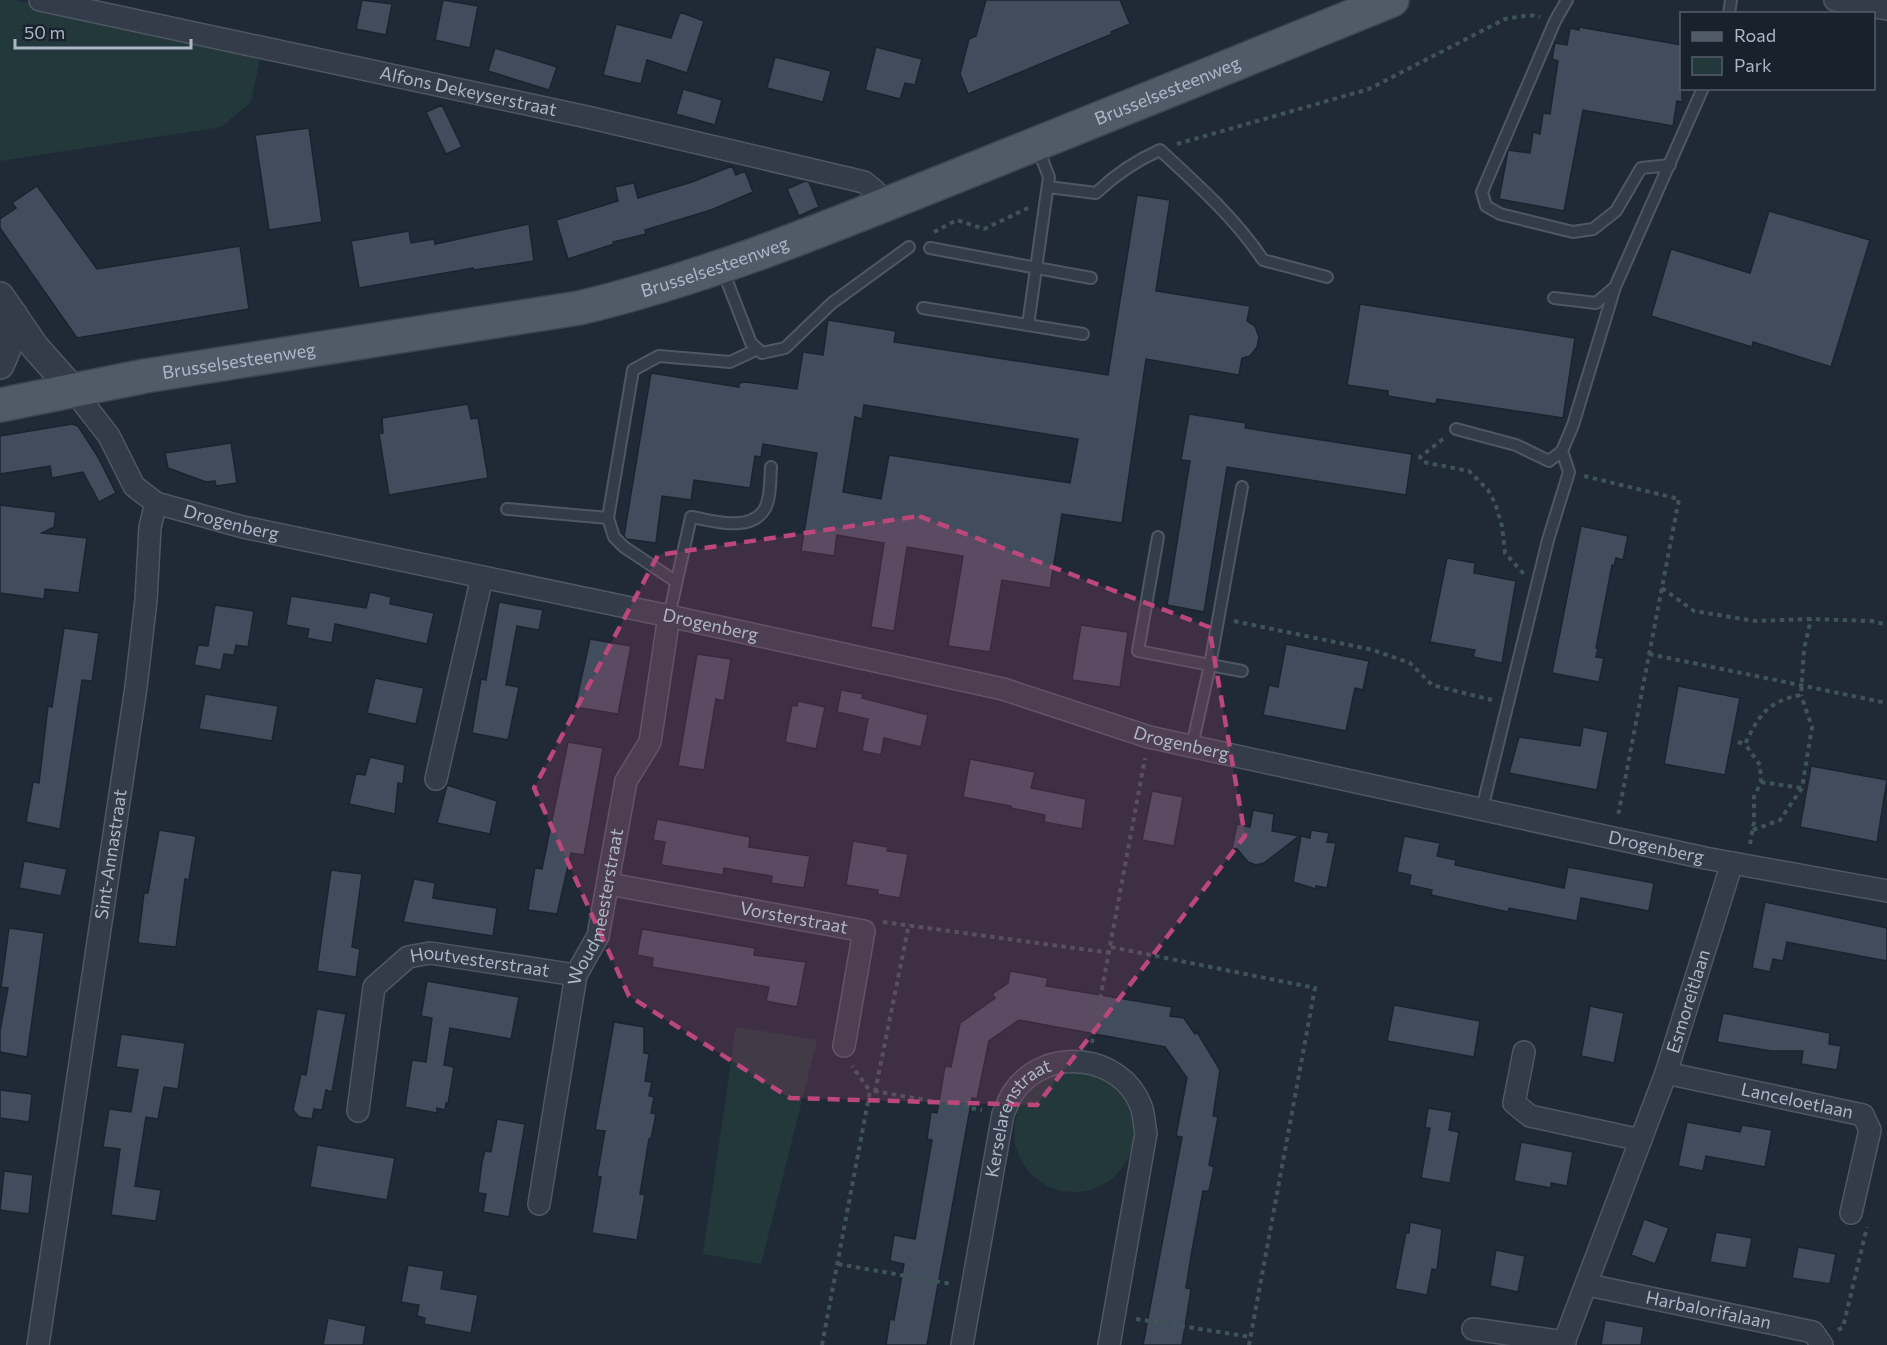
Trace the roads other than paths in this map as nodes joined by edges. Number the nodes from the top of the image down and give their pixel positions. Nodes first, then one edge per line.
1 (40, 0) edge
2 (1392, 0) edge
3 (1566, 0) edge
4 (1835, 0) edge
5 (1887, 9) edge
6 (1702, 90) edge
7 (1036, 144) junction
8 (1670, 165) junction
9 (1048, 186) junction
10 (884, 205) junction
11 (909, 247) road end
12 (930, 248) dead end
13 (1036, 267) junction
14 (722, 268) junction
15 (1327, 277) dead end
16 (1091, 278) dead end
17 (1615, 287) junction
18 (1554, 298) dead end
19 (6, 305) edge
20 (923, 308) dead end
21 (1028, 325) junction
22 (1083, 334) dead end
23 (758, 349) junction
24 (0, 364) edge
25 (74, 391) junction
26 (0, 405) edge
27 (1456, 429) road end
28 (1562, 451) junction
29 (771, 467) dead end
30 (1242, 487) dead end
31 (156, 503) junction
32 (507, 509) dead end
33 (608, 518) junction
34 (1158, 537) dead end
35 (482, 577) junction
36 (675, 581) junction
37 (669, 616) junction
38 (1210, 665) junction
39 (1242, 671) dead end
40 (1192, 746) junction
41 (436, 779) dead end
42 (1482, 809) junction
43 (1739, 864) junction
44 (609, 884) junction
45 (1887, 891) edge
46 (576, 975) junction
47 (843, 1046) road end
48 (1524, 1052) dead end
49 (1666, 1073) junction
50 (358, 1111) dead end
51 (1641, 1140) junction
52 (539, 1204) dead end
53 (1851, 1213) road end
54 (1588, 1285) junction
55 (1473, 1329) dead end
56 (1821, 1343) edge
57 (1564, 1344) edge
58 (38, 1345) edge
59 (962, 1345) edge
60 (1109, 1345) edge

1 - 10 street, Alfons Dekeyserstraat
2 - 7 main road, Brusselsesteenweg
3 - 8 lane
4 - 5 street
6 - 8 lane
7 - 9 lane
7 - 10 main road, Brusselsesteenweg
8 - 17 lane
9 - 13 lane
9 - 15 lane
10 - 14 main road, Brusselsesteenweg
11 - 23 lane
12 - 13 lane
13 - 16 lane
13 - 21 lane
14 - 23 lane
14 - 25 main road, Brusselsesteenweg
17 - 18 lane
17 - 28 lane
19 - 24 street
19 - 25 street
20 - 21 lane
21 - 22 lane
23 - 33 lane
25 - 26 main road, Brusselsesteenweg
25 - 31 street
27 - 28 lane
28 - 42 lane
29 - 36 lane
30 - 38 lane
31 - 35 street, Drogenberg
31 - 58 street, Sint-Annastraat
32 - 33 lane
33 - 36 lane
34 - 38 lane
35 - 37 street, Drogenberg
35 - 41 street
36 - 37 lane
37 - 40 street, Drogenberg
37 - 44 street, Woudmeesterstraat
38 - 39 lane
38 - 40 lane
40 - 42 street, Drogenberg
42 - 43 street, Drogenberg
43 - 45 street, Drogenberg
43 - 49 street, Esmoreitlaan
44 - 46 street, Woudmeesterstraat
44 - 47 street, Vorsterstraat
46 - 50 street, Houtvesterstraat
46 - 52 street, Woudmeesterstraat
48 - 51 street
49 - 51 street, Esmoreitlaan
49 - 53 street, Lanceloetlaan
51 - 54 street, Esmoreitlaan
54 - 56 street, Harbalorifalaan
54 - 57 street, Esmoreitlaan
55 - 57 street, Esmoreitlaan
59 - 60 street, Kerselarenstraat

